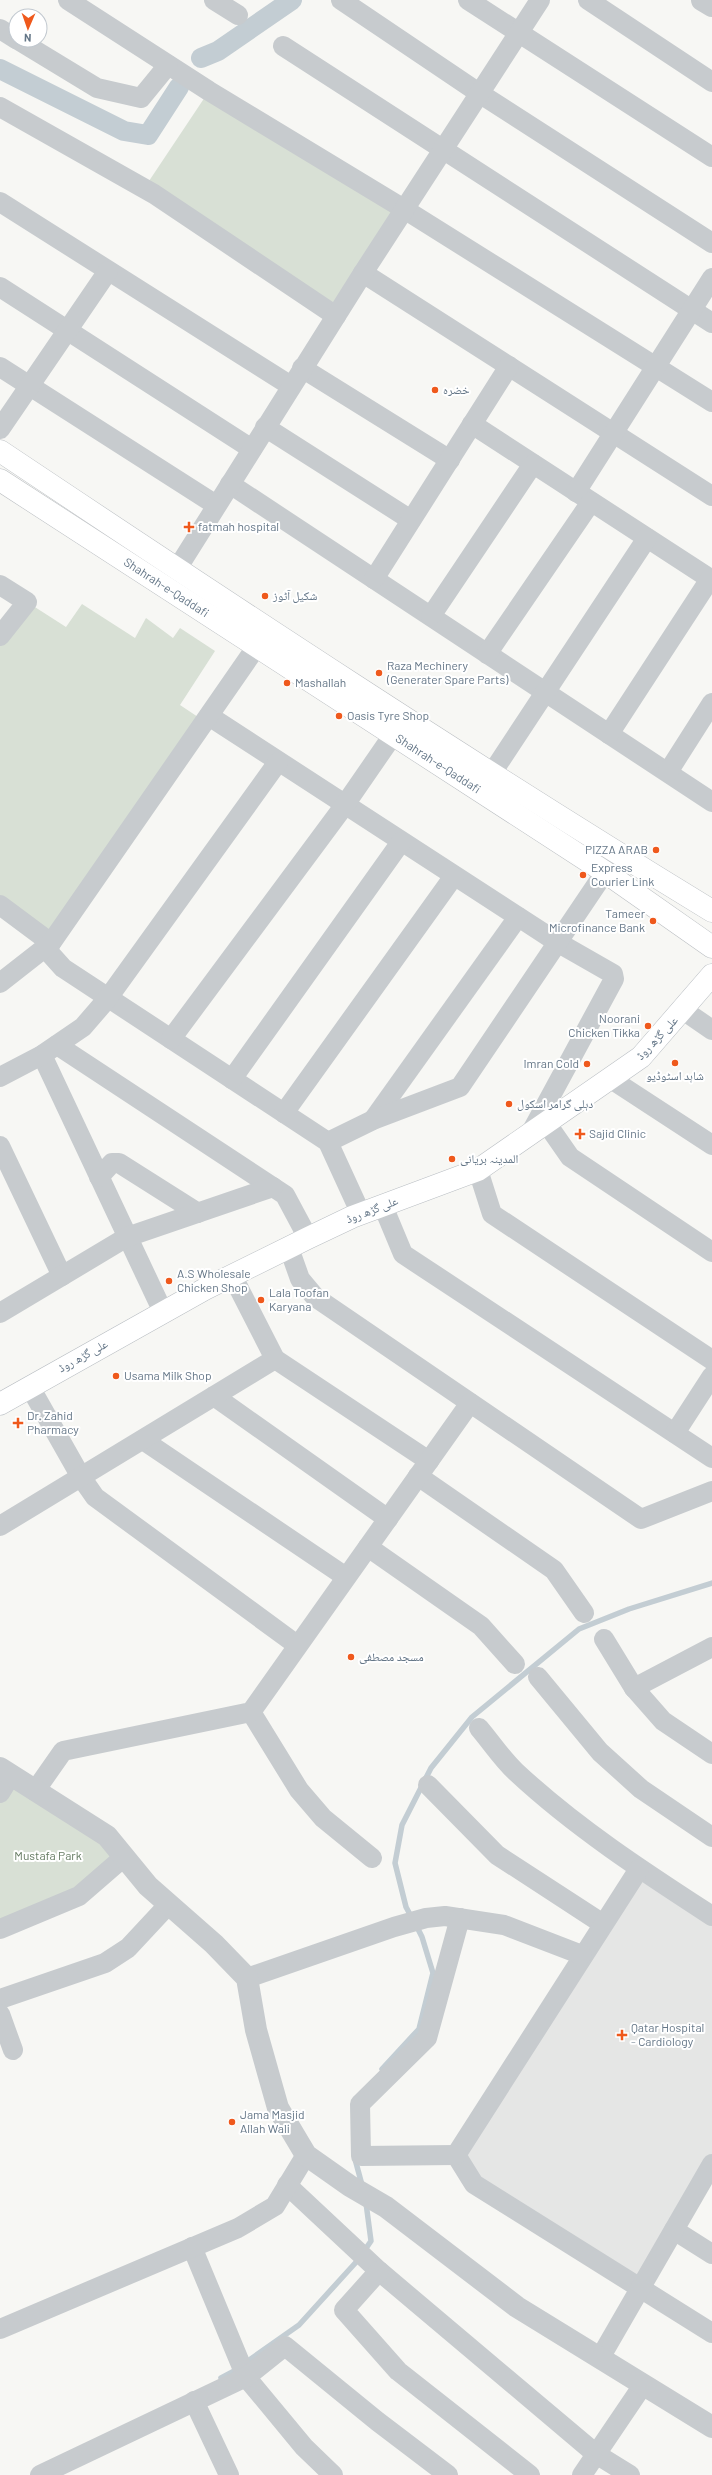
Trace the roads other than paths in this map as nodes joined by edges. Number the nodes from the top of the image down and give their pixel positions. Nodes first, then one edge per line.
1 (68, 0) edge
2 (214, 0) edge
3 (341, 0) edge
4 (468, 0) edge
5 (540, 0) edge
6 (588, 0) edge
7 (702, 0) edge
8 (712, 6) edge
9 (238, 15) dead end
10 (518, 33) junction
11 (284, 46) dead end
12 (32, 48) edge
13 (168, 64) junction
14 (712, 82) edge
15 (479, 93) junction
16 (0, 107) edge
17 (442, 150) junction
18 (712, 157) edge
19 (0, 202) edge
20 (404, 209) junction
21 (712, 243) edge
22 (108, 271) junction
23 (362, 272) junction
24 (712, 278) edge
25 (0, 286) edge
26 (692, 310) junction
27 (336, 316) junction
28 (712, 323) edge
29 (68, 330) junction
30 (509, 366) junction
31 (656, 366) junction
32 (0, 367) edge
33 (302, 368) junction
34 (30, 386) junction
35 (291, 386) junction
36 (712, 402) edge
37 (472, 424) junction
38 (265, 427) junction
39 (0, 429) edge
40 (613, 433) junction
41 (252, 449) junction
42 (0, 451) edge
43 (450, 460) junction
44 (533, 464) junction
45 (0, 480) edge
46 (230, 484) junction
47 (712, 496) edge
48 (584, 497) junction
49 (216, 505) junction
50 (411, 520) junction
51 (647, 538) junction
52 (176, 569) junction
53 (374, 579) junction
54 (711, 580) edge
55 (0, 585) edge
56 (431, 616) junction
57 (270, 628) junction
58 (0, 636) edge
59 (257, 647) junction
60 (487, 654) junction
61 (546, 692) junction
62 (712, 703) edge
63 (209, 716) junction
64 (609, 734) junction
65 (394, 735) junction
66 (278, 762) junction
67 (668, 772) junction
68 (492, 773) junction
69 (712, 802) edge
70 (344, 806) junction
71 (401, 842) junction
72 (605, 872) junction
73 (454, 876) junction
74 (0, 905) edge
75 (712, 911) edge
76 (518, 917) junction
77 (557, 942) junction
78 (48, 946) junction
79 (712, 947) edge
80 (712, 975) edge
81 (0, 983) edge
82 (108, 998) junction
83 (683, 1010) junction
84 (712, 1030) edge
85 (171, 1039) junction
86 (50, 1050) junction
87 (0, 1077) edge
88 (232, 1079) junction
89 (611, 1079) junction
90 (284, 1113) junction
91 (373, 1120) junction
92 (547, 1124) junction
93 (529, 1136) junction
94 (328, 1142) junction
95 (0, 1146) edge
96 (712, 1146) edge
97 (478, 1170) junction
98 (99, 1177) junction
99 (273, 1187) junction
100 (382, 1206) junction
101 (198, 1213) junction
102 (362, 1214) junction
103 (128, 1237) junction
104 (298, 1243) junction
105 (712, 1252) edge
106 (232, 1275) junction
107 (62, 1276) junction
108 (163, 1312) junction
109 (0, 1313) edge
110 (275, 1359) junction
111 (712, 1360) edge
112 (712, 1376) edge
113 (30, 1386) junction
114 (214, 1396) junction
115 (470, 1403) junction
116 (0, 1404) edge
117 (674, 1433) junction
118 (143, 1440) junction
119 (712, 1458) edge
120 (424, 1469) junction
121 (81, 1477) junction
122 (712, 1491) edge
123 (388, 1518) junction
124 (0, 1526) edge
125 (368, 1547) junction
126 (346, 1577) junction
127 (584, 1613) dead end
128 (604, 1639) dead end
129 (297, 1645) junction
130 (712, 1647) edge
131 (515, 1664) dead end
132 (538, 1678) dead end
133 (634, 1688) junction
134 (251, 1712) junction
135 (479, 1728) dead end
136 (712, 1754) edge
137 (4, 1779) edge
138 (428, 1785) dead end
139 (35, 1791) junction
140 (712, 1837) edge
141 (124, 1857) junction
142 (372, 1858) dead end
143 (638, 1869) junction
144 (169, 1904) junction
145 (712, 1916) edge
146 (460, 1918) junction
147 (603, 1924) junction
148 (0, 1928) edge
149 (582, 1955) junction
150 (247, 1978) junction
151 (0, 1999) edge
152 (0, 2014) edge
153 (13, 2050) dead end
154 (306, 2154) junction
155 (456, 2155) junction
156 (711, 2168) edge
157 (287, 2185) junction
158 (674, 2230) junction
159 (192, 2247) junction
160 (712, 2254) edge
161 (375, 2267) junction
162 (641, 2287) junction
163 (0, 2329) edge
164 (712, 2333) edge
165 (600, 2358) junction
166 (244, 2371) junction
167 (643, 2385) junction
168 (194, 2401) junction
169 (712, 2427) edge
170 (596, 2454) junction
171 (41, 2475) edge
172 (229, 2475) edge
173 (333, 2475) edge
174 (448, 2475) edge
175 (530, 2475) edge
176 (582, 2475) edge
177 (630, 2475) edge

1 - 13 street
2 - 9 street
3 - 15 street
4 - 10 street
5 - 10 street
6 - 14 street
7 - 8 street
10 - 15 street
10 - 18 street
11 - 17 street
12 - 13 street
13 - 20 street
15 - 17 street
15 - 21 street
16 - 27 street
17 - 20 street
17 - 26 street
19 - 22 street
20 - 23 street
20 - 31 street
22 - 29 street
22 - 35 street
23 - 27 street
23 - 30 street
24 - 26 street
25 - 29 street
26 - 28 street
26 - 31 street
27 - 33 street
29 - 34 street
29 - 41 street
30 - 37 street
30 - 40 street
31 - 36 street
31 - 40 street
32 - 34 street
33 - 35 street
33 - 43 street
34 - 39 street
34 - 49 street
35 - 38 street
37 - 43 street
37 - 44 street
38 - 41 street
38 - 50 street
40 - 47 street
40 - 48 street
41 - 46 street
42 - 52 main road, Shahrah-e-Qaddafi
43 - 50 street
44 - 48 street
44 - 56 street
45 - 59 main road, Shahrah-e-Qaddafi
46 - 49 street
46 - 53 street
48 - 51 street
48 - 60 street
49 - 52 street
50 - 53 street
51 - 54 street
51 - 61 street
52 - 57 main road, Shahrah-e-Qaddafi
53 - 56 street
54 - 64 street
55 - 58 street
56 - 60 street
57 - 59 street
57 - 68 main road, Shahrah-e-Qaddafi
59 - 63 street
59 - 65 main road, Shahrah-e-Qaddafi
60 - 61 street
61 - 64 street
61 - 68 street
62 - 67 street
63 - 66 street
63 - 78 street
64 - 67 street
65 - 70 street
65 - 72 main road, Shahrah-e-Qaddafi
66 - 70 street
66 - 82 street
67 - 69 street
68 - 75 main road, Shahrah-e-Qaddafi
70 - 71 street
70 - 85 street
71 - 73 street
71 - 88 street
72 - 77 street
72 - 79 main road, Shahrah-e-Qaddafi
73 - 76 street
73 - 90 street
74 - 78 street
76 - 77 street
76 - 91 street
77 - 91 street
77 - 93 street
78 - 81 street
78 - 82 street
80 - 83 main road, علی گڑھ روڈ
82 - 85 street
82 - 86 street
83 - 84 street
83 - 89 main road, علی گڑھ روڈ
85 - 88 street
86 - 87 street
86 - 98 street
86 - 99 street
88 - 90 street
89 - 92 main road, علی گڑھ روڈ
89 - 96 street
90 - 94 street
91 - 94 street
92 - 93 main road, علی گڑھ روڈ
92 - 105 street
93 - 97 main road, علی گڑھ روڈ
94 - 102 street
95 - 107 street
97 - 100 main road, علی گڑھ روڈ
97 - 111 street
98 - 101 street
98 - 103 street
99 - 101 street
99 - 104 street
100 - 102 main road, علی گڑھ روڈ
100 - 117 street
101 - 103 street
102 - 104 main road, علی گڑھ روڈ
103 - 107 street
103 - 108 street
104 - 106 main road, علی گڑھ روڈ
104 - 115 street
106 - 108 main road, علی گڑھ روڈ
106 - 110 street
107 - 109 street
108 - 113 main road, علی گڑھ روڈ
110 - 114 street
110 - 120 street
112 - 117 street
113 - 116 main road, علی گڑھ روڈ
113 - 121 street
114 - 118 street
114 - 123 street
115 - 120 street
115 - 122 street
117 - 119 street
118 - 121 street
118 - 126 street
120 - 123 street
120 - 127 street
121 - 124 street
121 - 129 street
123 - 125 street
125 - 126 street
125 - 131 street
126 - 129 street
128 - 133 street
129 - 134 street
130 - 133 street
132 - 140 street
133 - 136 street
134 - 139 street
134 - 142 street
135 - 143 street
137 - 139 street
138 - 147 street
139 - 141 street
141 - 144 street
141 - 148 street
143 - 145 street
143 - 147 street
144 - 150 street
144 - 151 street
146 - 149 street
146 - 150 street
146 - 155 street
147 - 149 street
149 - 155 street
150 - 154 street
152 - 153 street
154 - 157 street
154 - 165 street
155 - 162 street
156 - 158 street
157 - 159 street
157 - 161 street
158 - 160 street
158 - 162 street
159 - 163 street
159 - 166 street
161 - 170 street
161 - 175 street
162 - 164 street
162 - 165 street
165 - 167 street
166 - 168 street
166 - 173 street
166 - 174 street
167 - 169 street
167 - 170 street
168 - 171 street
168 - 172 street
170 - 176 street
170 - 177 street

